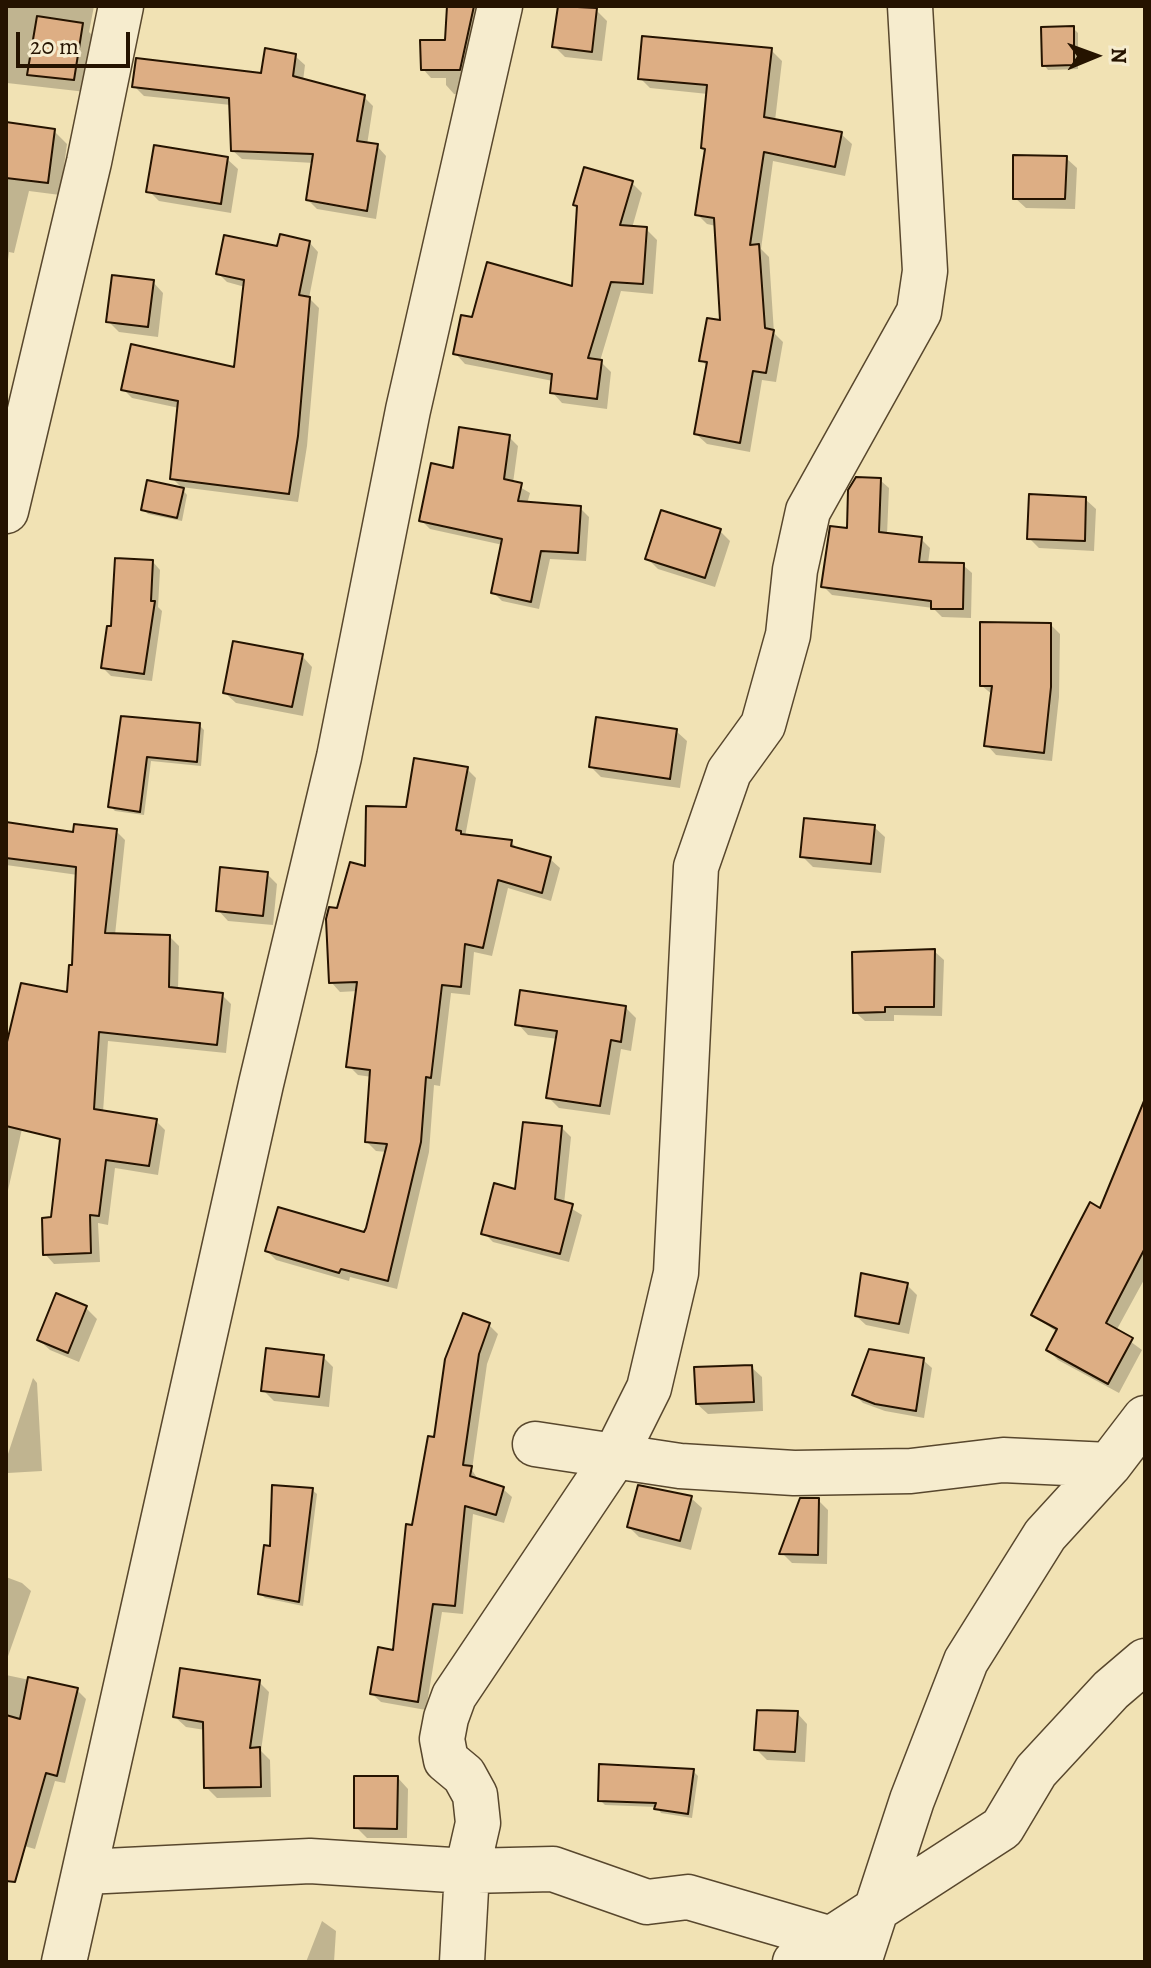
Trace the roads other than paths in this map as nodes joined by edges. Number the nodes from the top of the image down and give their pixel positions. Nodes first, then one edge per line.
1 (121, 6) edge
2 (500, 6) edge
3 (910, 6) edge
4 (6, 511) edge
5 (1144, 1421) edge
6 (535, 1444) dead end
7 (615, 1456) junction
8 (1109, 1465) junction
9 (1145, 1661) edge
10 (467, 1871) junction
11 (85, 1872) junction
12 (877, 1909) junction
13 (846, 1951) edge
14 (64, 1962) edge
15 (462, 1962) edge
16 (795, 1962) edge

1 - 4 street
2 - 11 street
3 - 7 street
5 - 8 street
6 - 7 street
7 - 8 street
7 - 10 street
8 - 12 street
9 - 12 street
10 - 11 street
10 - 13 street
10 - 15 street
11 - 14 street
12 - 13 street
13 - 16 street

